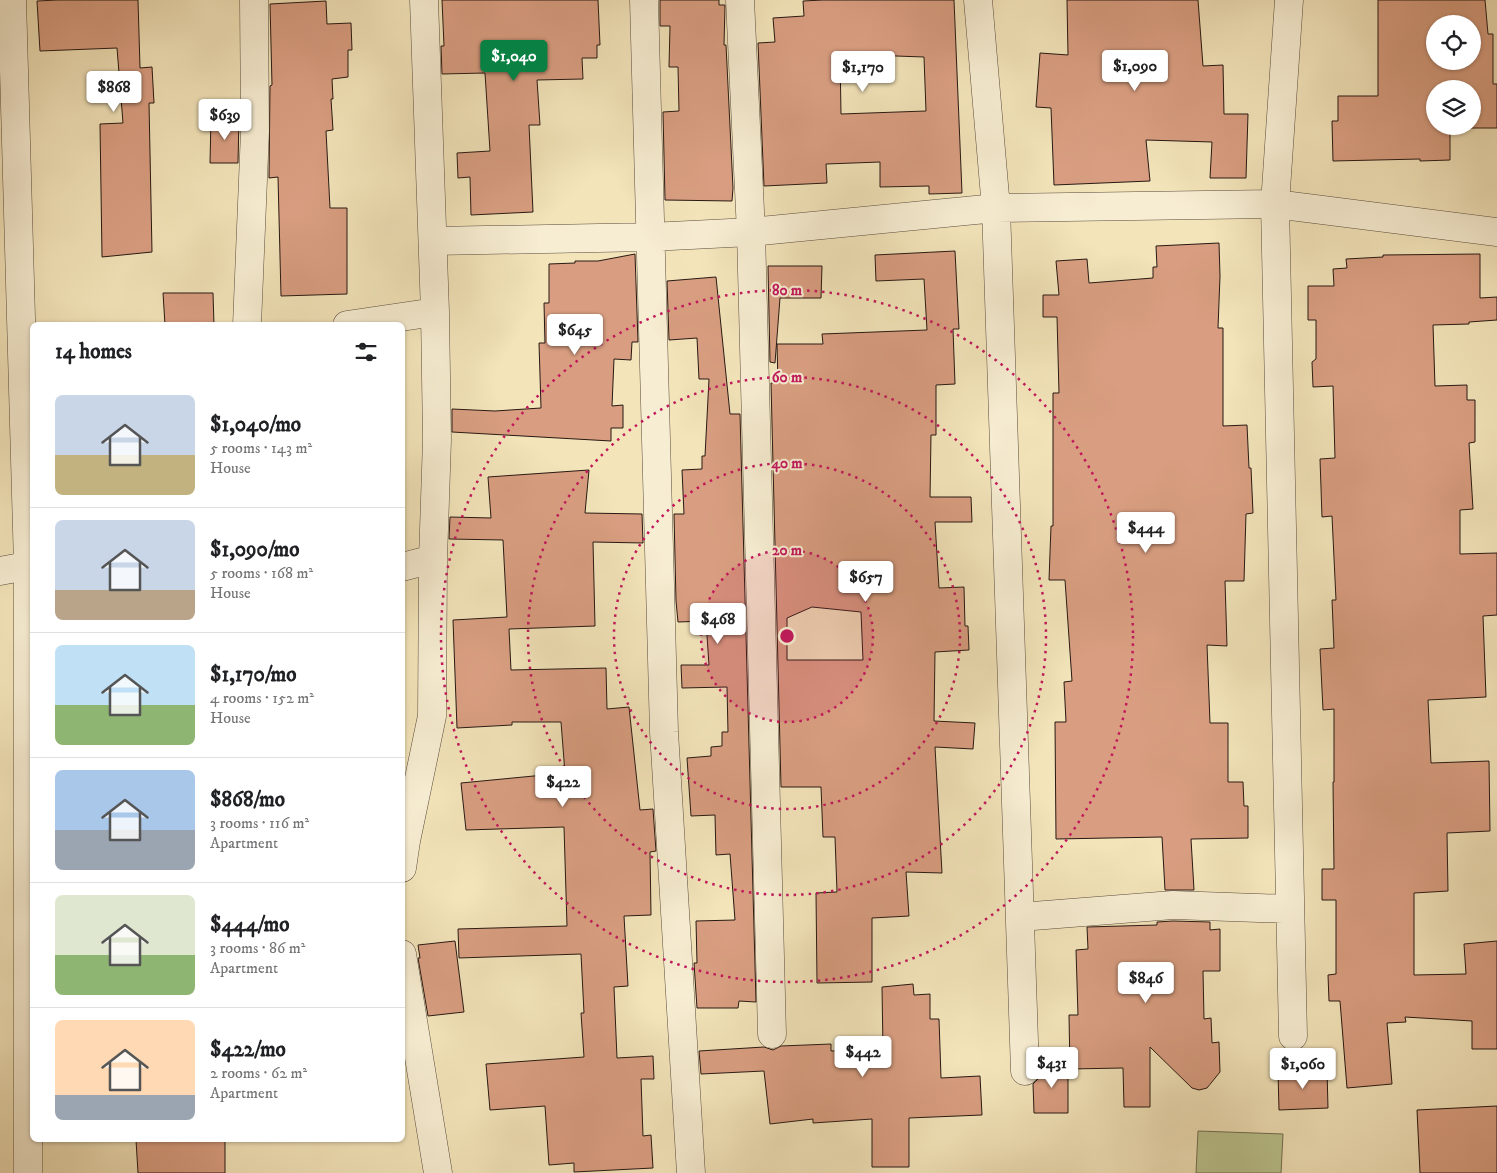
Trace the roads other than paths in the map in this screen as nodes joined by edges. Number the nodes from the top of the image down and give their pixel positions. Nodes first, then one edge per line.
1 (12, 0) edge
2 (254, 0) edge
3 (424, 0) edge
4 (644, 0) edge
5 (740, 0) edge
6 (978, 0) edge
7 (1289, 0) edge
8 (1275, 204) junction
9 (996, 208) junction
10 (751, 232) junction
11 (1497, 232) edge
12 (650, 237) junction
13 (434, 242) junction
14 (435, 312) junction
15 (247, 322) edge
16 (367, 322) edge
17 (433, 559) junction
18 (30, 565) edge
19 (405, 566) edge
20 (0, 570) edge
21 (405, 848) edge
22 (1290, 909) junction
23 (1020, 917) junction
24 (405, 972) edge
25 (772, 1034) dead end
26 (1293, 1036) dead end
27 (1025, 1071) dead end
28 (28, 1173) edge
29 (438, 1173) edge
30 (690, 1173) edge

1 - 18 street
2 - 15 street
3 - 13 street
4 - 12 street
5 - 10 street
6 - 9 street
7 - 8 street
8 - 9 street
8 - 11 street
8 - 22 street
9 - 10 street
9 - 23 street
10 - 12 street
10 - 25 street
12 - 13 street
12 - 30 street
13 - 14 street
14 - 16 street
14 - 17 street
17 - 19 street
17 - 21 street
18 - 20 street
18 - 28 street
22 - 23 street
22 - 26 street
23 - 27 street
24 - 29 street

